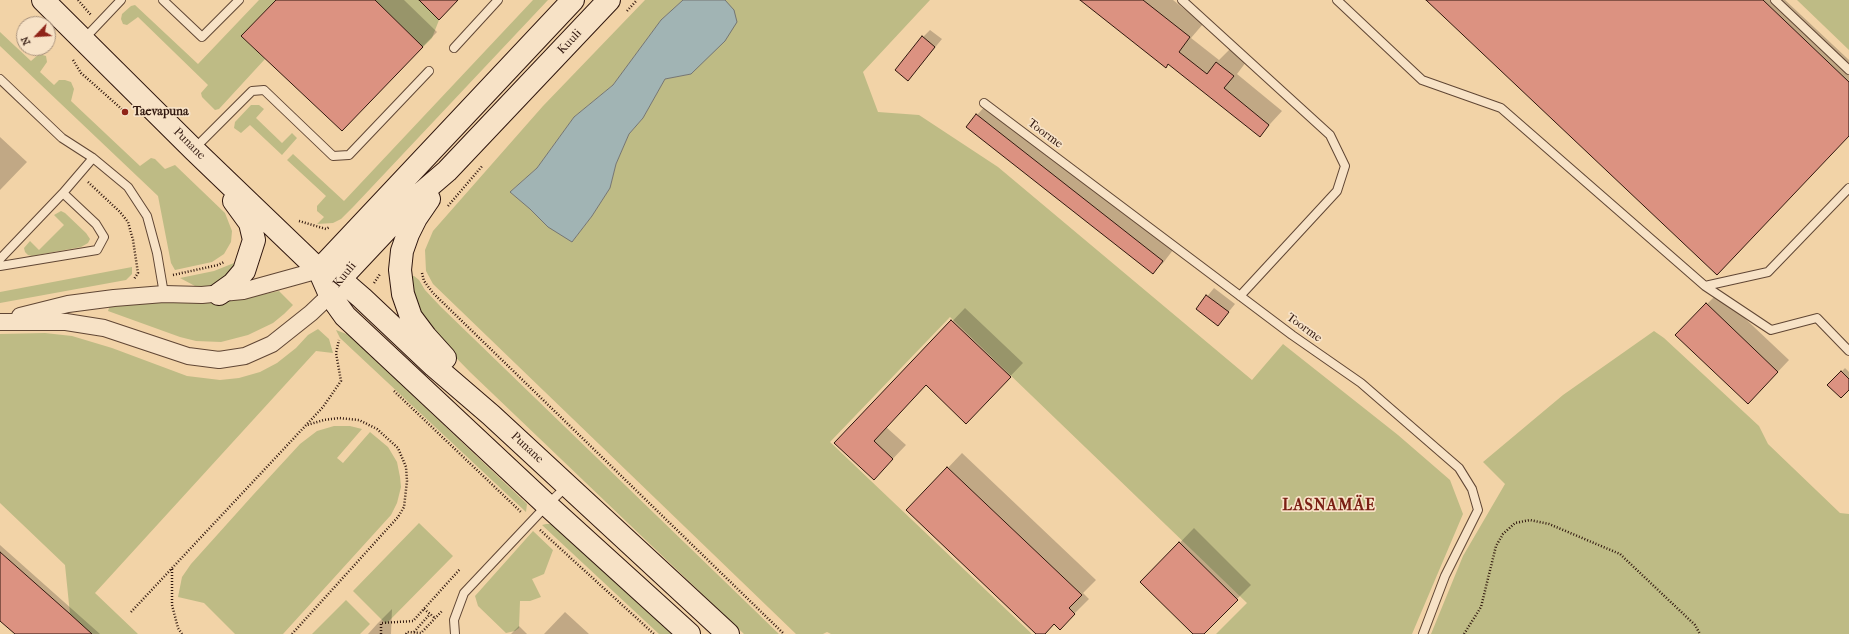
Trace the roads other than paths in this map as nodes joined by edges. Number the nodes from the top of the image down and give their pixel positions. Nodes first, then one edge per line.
1 (43, 0) edge
2 (121, 0) edge
3 (163, 0) edge
4 (239, 0) edge
5 (498, 0) edge
6 (573, 0) edge
7 (1182, 0) edge
8 (1337, 0) edge
9 (1775, 0) edge
10 (615, 8) edge
11 (83, 39) junction
12 (454, 48) dead end
13 (1849, 70) edge
14 (430, 71) dead end
15 (0, 79) edge
16 (984, 103) dead end
17 (194, 150) junction
18 (93, 158) junction
19 (447, 171) junction
20 (1849, 188) edge
21 (63, 193) junction
22 (0, 259) edge
23 (0, 266) edge
24 (319, 270) junction
25 (1706, 286) junction
26 (335, 287) junction
27 (164, 294) junction
28 (219, 294) junction
29 (1240, 296) junction
30 (0, 322) edge
31 (1849, 351) edge
32 (491, 415) junction
33 (568, 486) junction
34 (547, 505) junction
35 (455, 634) edge
36 (689, 634) edge
37 (728, 634) edge
38 (1423, 634) edge

1 - 11 main road, Punane
2 - 11 lane
3 - 4 lane
5 - 12 lane
6 - 24 main road, Kuuli
7 - 29 lane
8 - 25 lane
9 - 13 lane
10 - 19 main road, Kuuli
11 - 17 main road, Punane
14 - 17 lane
15 - 18 lane
16 - 29 lane, Toorme
17 - 24 main road, Punane
17 - 28 main road
18 - 21 lane
18 - 27 lane
19 - 26 main road, Kuuli
19 - 32 main road
20 - 25 lane
21 - 22 lane
21 - 23 lane
24 - 26 main road, Punane
24 - 28 street, Kuuli
25 - 31 lane
26 - 30 street, Kuuli
26 - 32 main road, Punane
26 - 34 main road, Punane
27 - 28 street, Kuuli
27 - 30 street, Kuuli
29 - 38 lane, Toorme
32 - 33 main road, Punane
33 - 34 lane
33 - 37 main road, Punane
34 - 35 lane
34 - 36 main road, Punane

